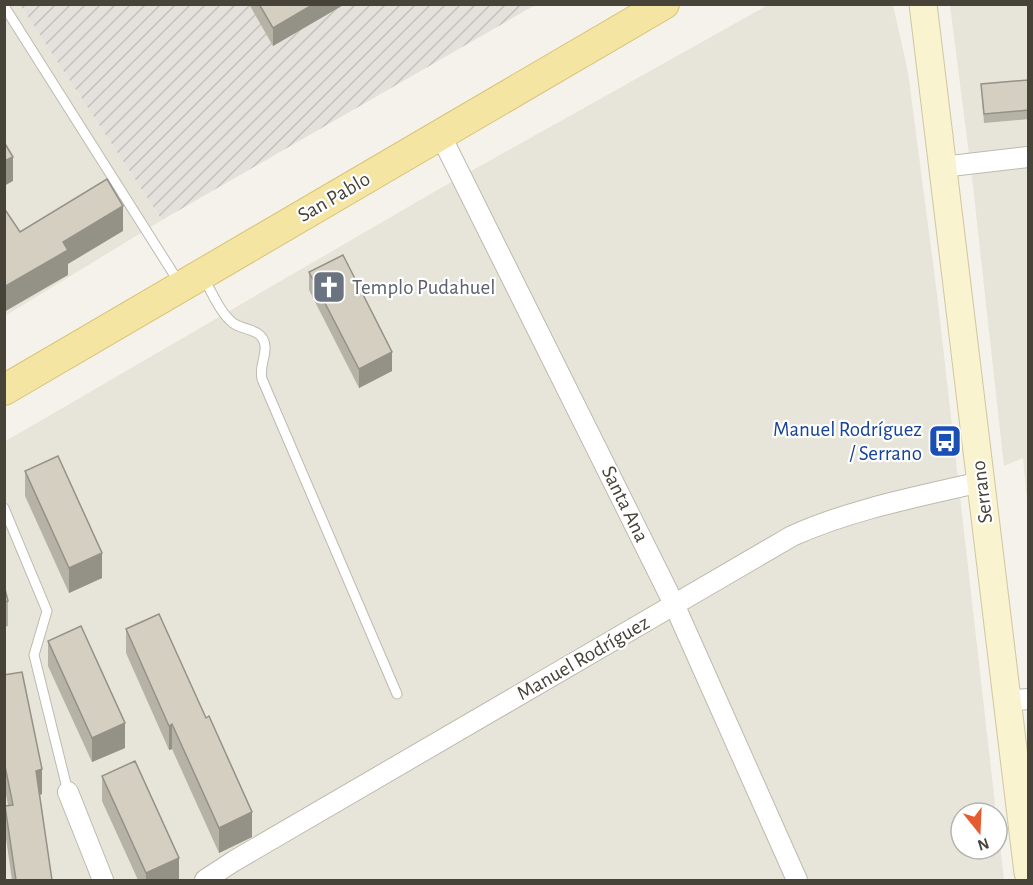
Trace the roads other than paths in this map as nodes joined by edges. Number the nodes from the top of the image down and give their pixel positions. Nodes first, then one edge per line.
1 (664, 4) edge
2 (923, 4) edge
3 (4, 6) edge
4 (440, 134) junction
5 (1029, 157) edge
6 (942, 167) junction
7 (191, 280) junction
8 (4, 390) edge
9 (981, 482) junction
10 (4, 508) edge
11 (674, 604) junction
12 (397, 694) dead end
13 (1018, 700) edge
14 (68, 792) joint
15 (1029, 873) edge
16 (103, 880) edge
17 (205, 880) edge
18 (797, 880) edge

1 - 4 main road, San Pablo
2 - 6 main road, Serrano
3 - 7 lane
4 - 7 main road, San Pablo
4 - 11 street, Santa Ana
5 - 6 street
6 - 9 main road, Serrano
7 - 8 main road, San Pablo
7 - 12 lane
9 - 11 street, Manuel Rodríguez
9 - 13 main road, Serrano
10 - 14 lane
11 - 17 street, Manuel Rodríguez
11 - 18 street, Santa Ana
13 - 15 main road, Serrano
14 - 16 street

